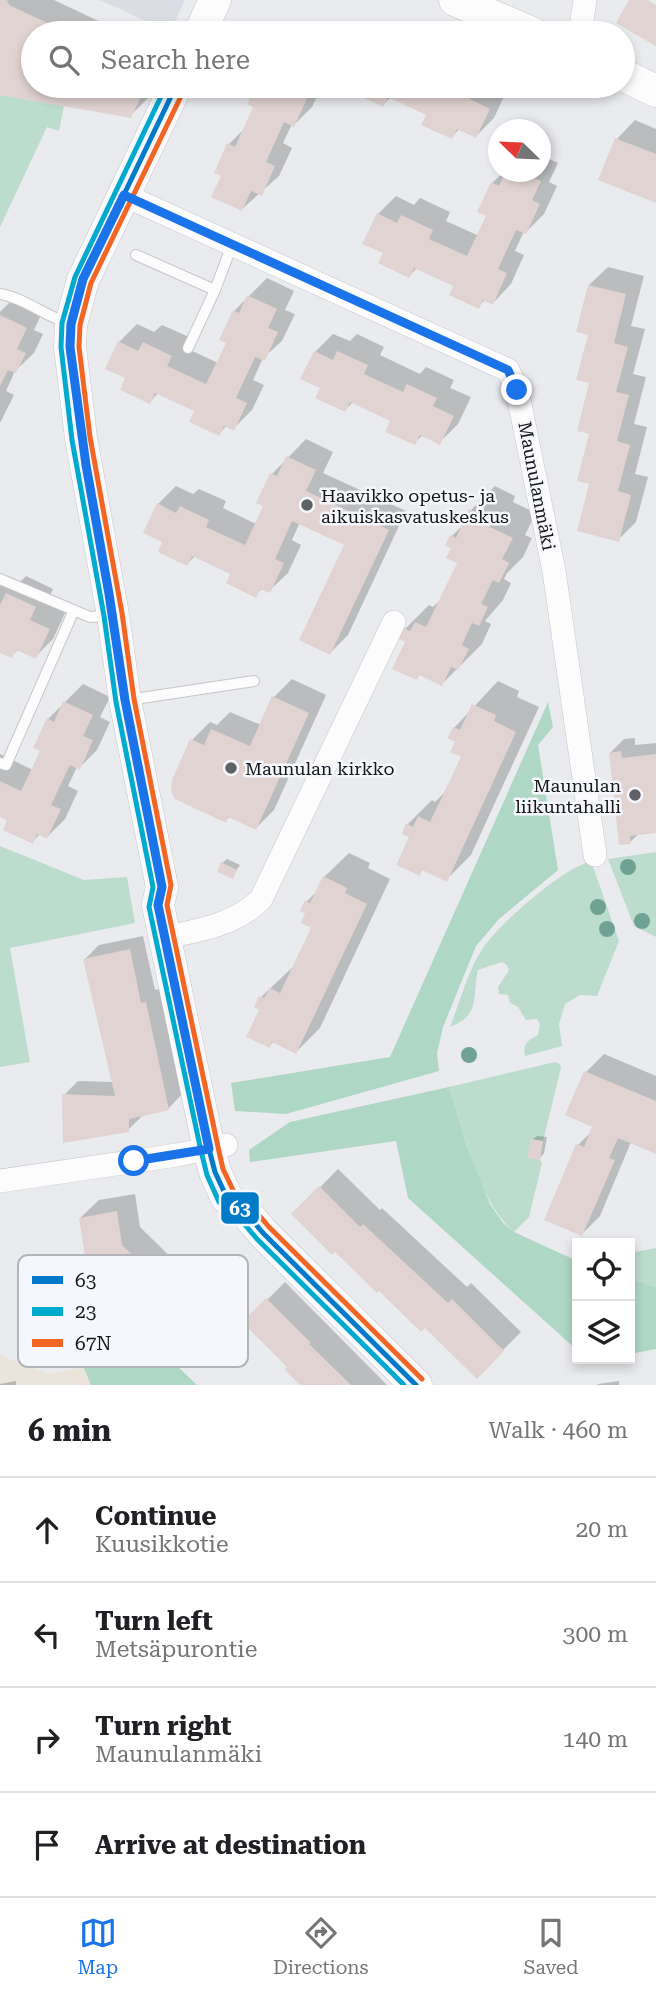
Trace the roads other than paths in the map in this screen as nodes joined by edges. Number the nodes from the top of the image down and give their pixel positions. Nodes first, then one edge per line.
1 (455, 0) edge
2 (585, 0) edge
3 (210, 2) edge
4 (204, 21) edge
5 (505, 21) edge
6 (582, 21) edge
7 (635, 81) edge
8 (656, 91) edge
9 (170, 98) edge
10 (124, 195) junction
11 (232, 245) junction
12 (136, 255) dead end
13 (215, 290) junction
14 (8, 292) edge
15 (71, 324) junction
16 (188, 348) dead end
17 (0, 579) edge
18 (74, 610) junction
19 (113, 615) junction
20 (394, 622) dead end
21 (254, 681) dead end
22 (125, 700) junction
23 (0, 763) edge
24 (595, 855) dead end
25 (172, 936) junction
26 (218, 1147) junction
27 (0, 1181) edge
28 (416, 1385) edge

1 - 5 street
2 - 6 street
3 - 4 street
7 - 8 street
9 - 10 street
10 - 11 street, Maunulanmäki
10 - 15 street
11 - 13 lane
11 - 24 street, Maunulanmäki
12 - 13 lane
13 - 16 lane
14 - 15 lane
15 - 19 street
17 - 18 lane
18 - 19 lane
18 - 23 lane
19 - 22 street
20 - 25 street
21 - 22 lane
22 - 25 street
25 - 26 street
26 - 27 street
26 - 28 street

